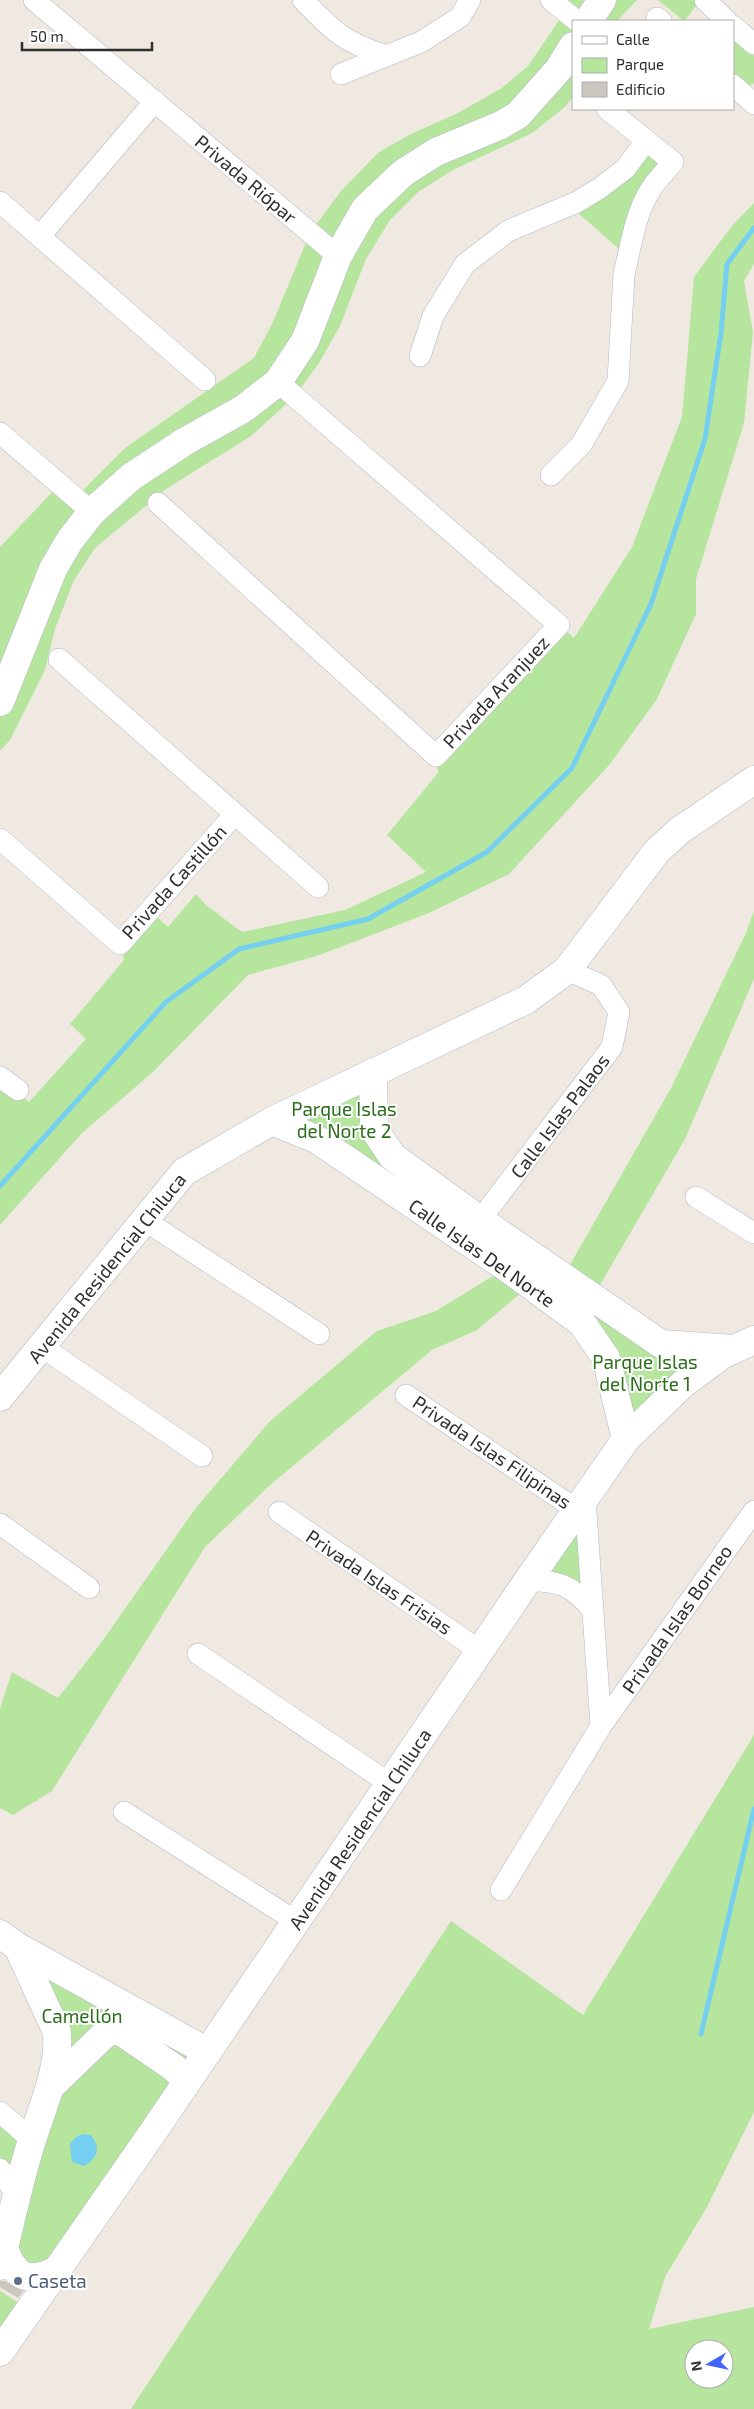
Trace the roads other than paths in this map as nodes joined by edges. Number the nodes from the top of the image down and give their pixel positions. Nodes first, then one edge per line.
1 (34, 0) edge
2 (303, 0) edge
3 (470, 0) edge
4 (551, 0) edge
5 (589, 10) edge
6 (734, 27) edge
7 (754, 44) edge
8 (572, 50) edge
9 (384, 55) junction
10 (342, 74) dead end
11 (566, 74) edge
12 (155, 101) junction
13 (608, 110) edge
14 (646, 141) junction
15 (625, 169) junction
16 (651, 189) junction
17 (0, 202) edge
18 (40, 236) junction
19 (338, 256) junction
20 (420, 356) dead end
21 (205, 380) dead end
22 (278, 382) junction
23 (0, 433) edge
24 (551, 475) dead end
25 (158, 504) dead end
26 (92, 512) junction
27 (59, 659) dead end
28 (0, 702) edge
29 (754, 780) edge
30 (235, 814) junction
31 (0, 839) edge
32 (318, 887) dead end
33 (566, 970) junction
34 (373, 1072) junction
35 (0, 1077) edge
36 (18, 1090) dead end
37 (272, 1121) junction
38 (696, 1197) dead end
39 (144, 1220) junction
40 (480, 1220) junction
41 (754, 1233) edge
42 (319, 1334) dead end
43 (744, 1344) edge
44 (42, 1347) junction
45 (406, 1395) dead end
46 (0, 1397) edge
47 (626, 1439) junction
48 (202, 1456) dead end
49 (581, 1504) junction
50 (754, 1511) edge
51 (279, 1512) dead end
52 (0, 1524) edge
53 (529, 1580) junction
54 (89, 1588) dead end
55 (592, 1609) junction
56 (480, 1651) junction
57 (198, 1654) dead end
58 (601, 1726) junction
59 (390, 1784) junction
60 (124, 1812) dead end
61 (501, 1890) dead end
62 (297, 1922) junction
63 (9, 1941) edge
64 (208, 2052) junction
65 (188, 2081) junction
66 (50, 2087) junction
67 (0, 2112) edge
68 (32, 2140) junction
69 (0, 2168) edge
70 (16, 2196) junction
71 (2, 2257) edge
72 (59, 2269) junction
73 (0, 2352) edge

1 - 12 street, Privada Riópar
2 - 9 street
3 - 9 street
4 - 5 street
6 - 7 street
8 - 11 street
9 - 10 street
11 - 19 street
12 - 18 street
12 - 19 street, Privada Riópar
13 - 14 street
14 - 15 street
14 - 16 street
15 - 16 street
15 - 20 street
16 - 24 street
17 - 18 street
18 - 21 street
19 - 22 street
22 - 25 street, Privada Aranjuez
22 - 26 street
23 - 26 street
26 - 28 street
27 - 30 street, Privada Castillón
29 - 33 street, Avenida Residencial Chiluca
30 - 31 street, Privada Castillón
30 - 32 street, Privada Castillón
33 - 34 street, Avenida Residencial Chiluca
33 - 40 street, Calle Islas Palaos
34 - 37 street, Avenida Residencial Chiluca
34 - 40 street, Calle Islas Del Norte
35 - 36 street
37 - 39 street, Avenida Residencial Chiluca
37 - 47 street, Calle Islas Del Norte
38 - 41 street
39 - 42 street
39 - 44 street, Avenida Residencial Chiluca
40 - 43 street, Calle Islas Del Norte
43 - 47 street, Avenida Residencial Chiluca
44 - 46 street, Avenida Residencial Chiluca
44 - 48 street
45 - 49 street, Privada Islas Filipinas
47 - 49 street, Avenida Residencial Chiluca
49 - 53 street, Avenida Residencial Chiluca
49 - 55 street, Privada Islas Borneo
50 - 58 street, Privada Islas Borneo
51 - 56 street, Privada Islas Frisias
52 - 54 street
53 - 55 street
53 - 56 street, Avenida Residencial Chiluca
55 - 58 street, Privada Islas Borneo
56 - 59 street, Avenida Residencial Chiluca
57 - 59 street
58 - 61 street, Privada Islas Borneo
59 - 62 street, Avenida Residencial Chiluca
60 - 62 street
62 - 64 street, Avenida Residencial Chiluca
63 - 64 street
63 - 66 street
64 - 65 street, Avenida Residencial Chiluca
65 - 66 street
65 - 72 street, Avenida Residencial Chiluca
66 - 68 street
67 - 68 street
68 - 70 street
69 - 70 street
70 - 71 street
71 - 72 street
72 - 73 street, Avenida Residencial Chiluca

